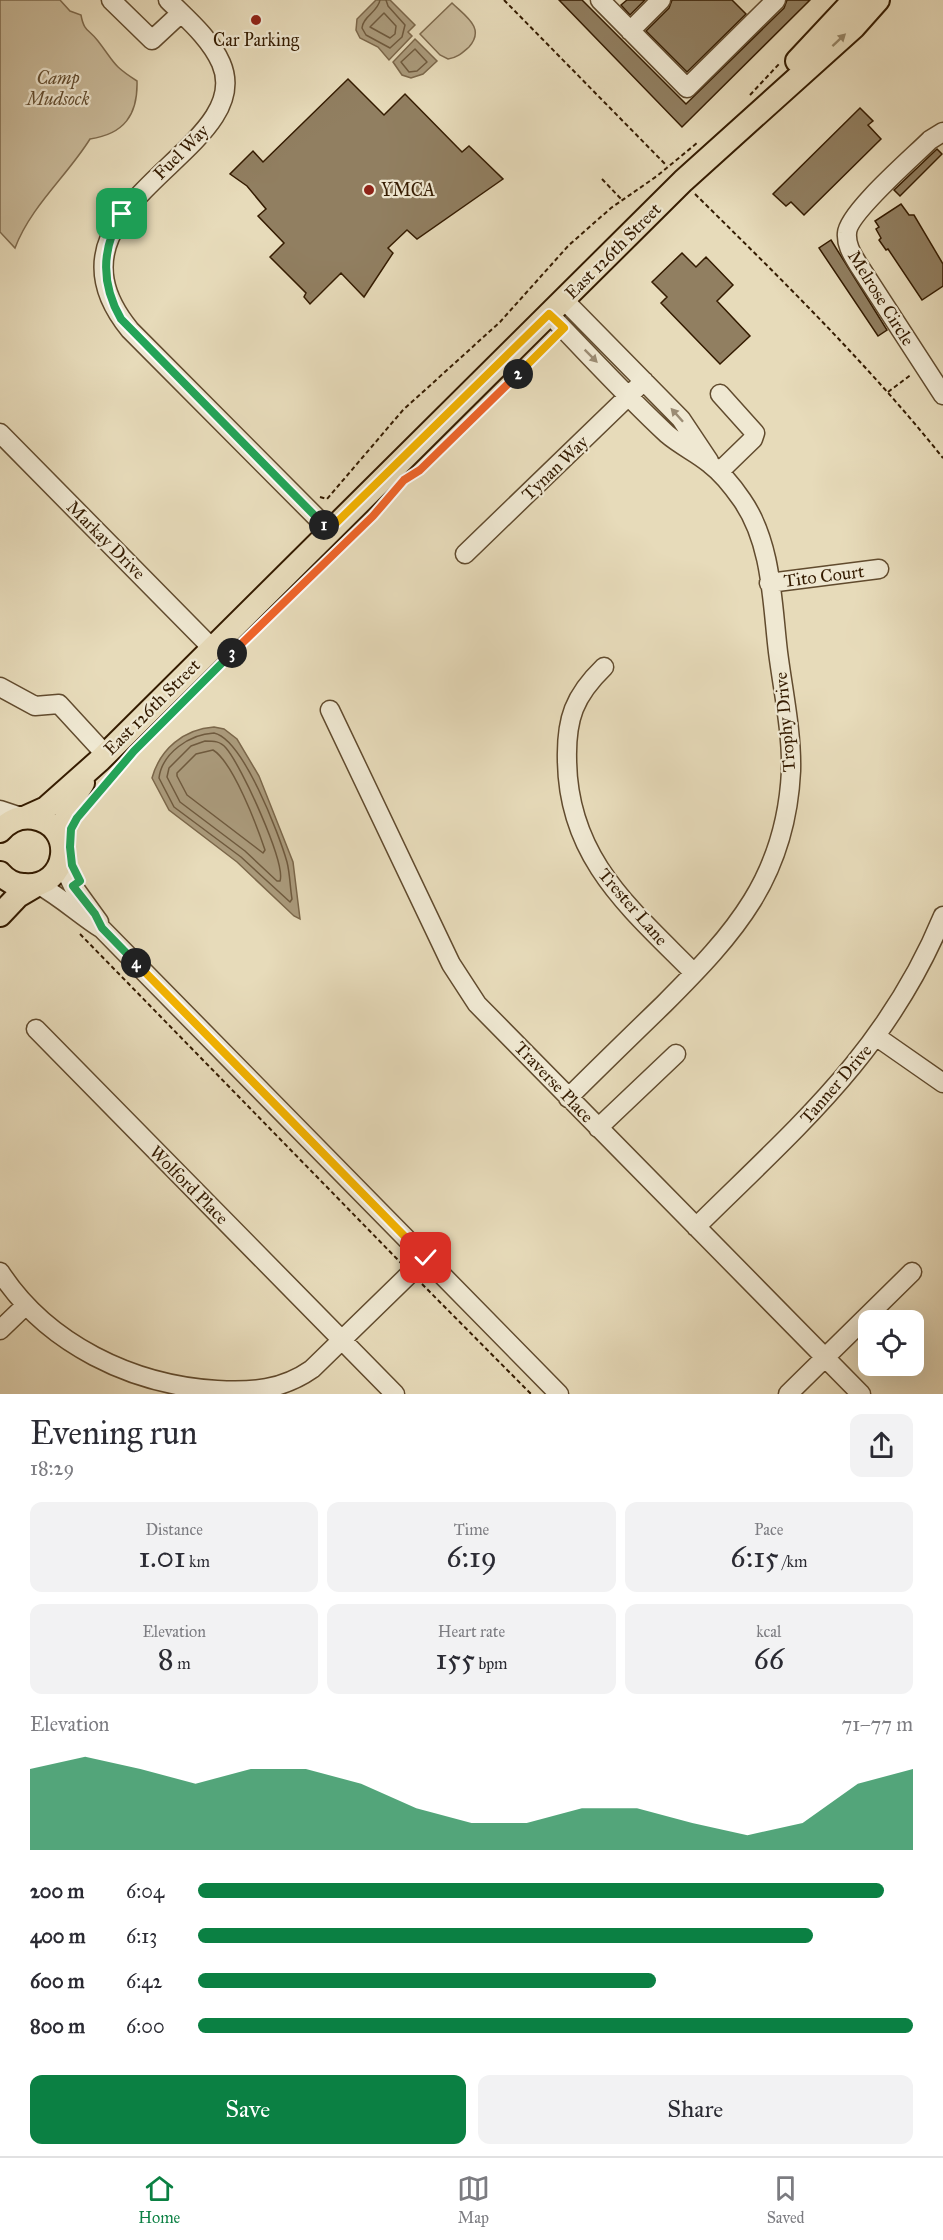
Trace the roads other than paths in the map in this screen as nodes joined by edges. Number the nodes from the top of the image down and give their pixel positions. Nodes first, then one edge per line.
1 (111, 0) edge
2 (661, 0) edge
3 (854, 0) edge
4 (878, 0) edge
5 (607, 2) edge
6 (764, 4) edge
7 (174, 6) edge
8 (630, 31) junction
9 (943, 132) edge
10 (708, 145) junction
11 (559, 314) junction
12 (644, 381) junction
13 (942, 392) edge
14 (720, 394) dead end
15 (630, 395) junction
16 (0, 433) edge
17 (714, 468) junction
18 (329, 530) junction
19 (465, 554) dead end
20 (879, 569) dead end
21 (769, 583) junction
22 (211, 647) junction
23 (604, 667) dead end
24 (0, 687) edge
25 (330, 710) dead end
26 (107, 762) junction
27 (16, 815) edge
28 (0, 831) edge
29 (62, 853) junction
30 (0, 873) edge
31 (37, 885) junction
32 (0, 915) edge
33 (943, 916) edge
34 (102, 928) junction
35 (694, 973) junction
36 (36, 1029) dead end
37 (877, 1037) junction
38 (676, 1054) dead end
39 (943, 1083) edge
40 (568, 1098) junction
41 (598, 1128) junction
42 (696, 1227) junction
43 (426, 1258) junction
44 (0, 1272) edge
45 (912, 1272) dead end
46 (26, 1305) junction
47 (0, 1330) edge
48 (342, 1341) junction
49 (825, 1357) junction
50 (207, 1392) edge
51 (395, 1394) edge
52 (559, 1394) edge
53 (788, 1394) edge
54 (861, 1394) edge

1 - 7 street
2 - 8 street
3 - 10 main road, East 126th Street
10 -> 4 main road, East 126th Street
5 - 8 street
6 - 8 street
7 - 18 street, Fuel Way
9 - 13 street, Melrose Circle
10 - 11 main road, East 126th Street
11 - 12 street, Trophy Drive
11 -> 15 street, Trophy Drive
11 - 18 main road, East 126th Street
12 - 15 street, Tynan Way
17 -> 12 street, Trophy Drive
14 - 17 street
15 - 17 street, Trophy Drive
15 - 19 street, Tynan Way
16 - 22 street, Markay Drive
17 - 21 street, Trophy Drive
18 - 22 main road, East 126th Street
20 - 21 street, Tito Court
21 - 35 street, Trophy Drive
22 - 26 main road, East 126th Street
23 - 35 street, Trester Lane
24 - 26 street
25 - 40 street, Traverse Place
26 - 27 main road, East 126th Street
26 - 29 main road, East 126th Street
27 - 28 main road, East 126th Street
27 - 29 main road
29 - 31 main road
29 - 34 street
30 - 31 main road
31 - 32 main road
31 - 34 street
33 - 37 street, Tanner Drive
34 - 43 street
35 - 40 street, Trophy Drive
36 - 48 street, Wolford Place
37 - 39 street
37 - 42 street, Tanner Drive
38 - 41 street
40 - 41 street, Traverse Place
41 - 42 street, Traverse Place
42 - 49 street, Traverse Place
43 - 48 street
43 - 52 street
44 - 46 street
45 - 49 street
46 - 47 street
46 - 50 street
48 - 50 street
48 - 51 street, Wolford Place
49 - 53 street
49 - 54 street, Traverse Place

